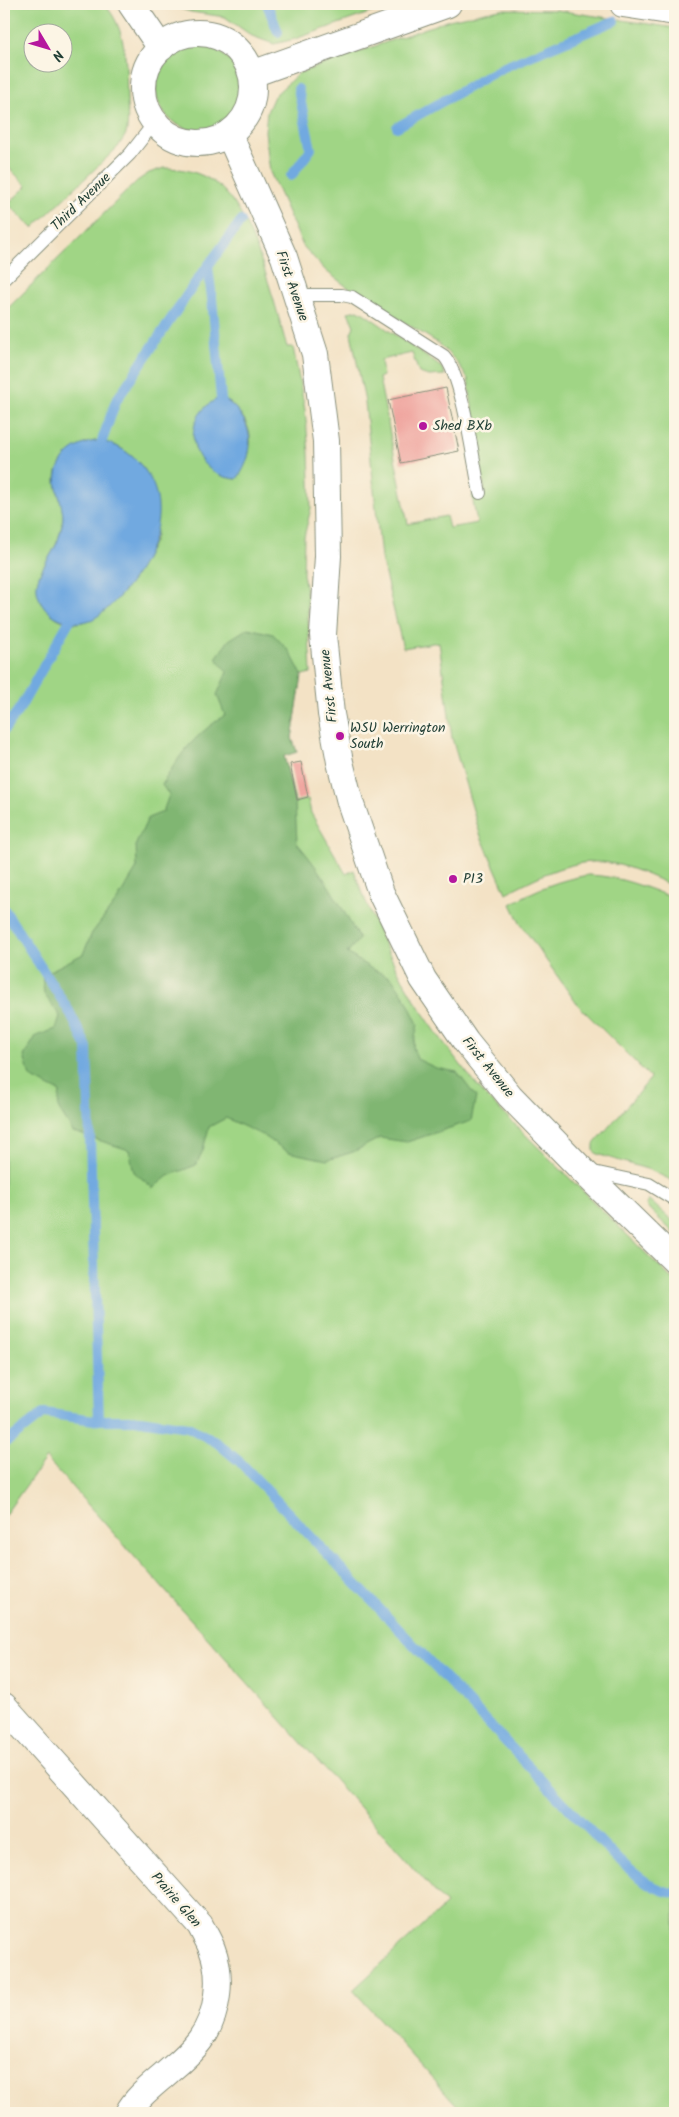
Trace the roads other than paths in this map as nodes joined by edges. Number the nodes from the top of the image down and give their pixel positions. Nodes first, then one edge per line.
1 (131, 4) edge
2 (448, 4) edge
3 (623, 4) edge
4 (675, 12) edge
5 (161, 48) junction
6 (252, 74) junction
7 (155, 122) junction
8 (229, 134) junction
9 (4, 279) edge
10 (296, 295) junction
11 (480, 493) dead end
12 (582, 1170) junction
13 (675, 1200) edge
14 (675, 1261) edge
15 (4, 1706) edge
16 (128, 2113) edge

1 - 5 street
2 - 6 street
3 - 4 street
5 - 6 street
5 - 7 street
6 - 8 street
7 - 8 street
7 - 9 lane, Third Avenue
8 - 10 street, First Avenue
10 - 11 lane
10 - 12 street, First Avenue
12 - 13 lane
12 - 14 street, First Avenue
15 - 16 street, Prairie Glen

